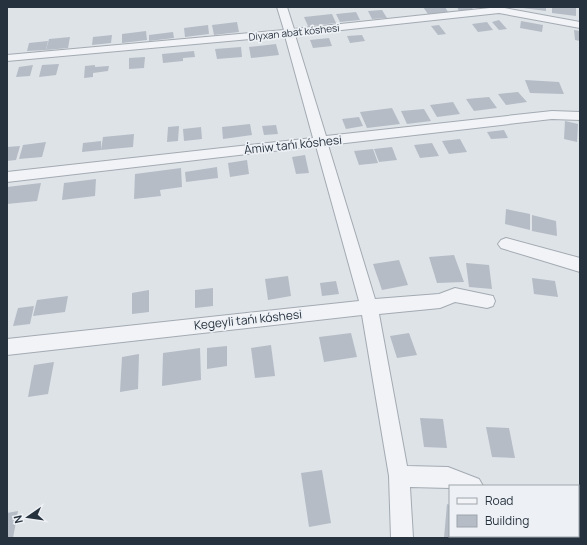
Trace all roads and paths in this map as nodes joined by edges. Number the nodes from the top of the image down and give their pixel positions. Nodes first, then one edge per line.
1 (282, 7) edge
2 (580, 25) edge
3 (288, 33) junction
4 (7, 58) edge
5 (580, 116) edge
6 (321, 141) junction
7 (7, 177) edge
8 (506, 244) dead end
9 (580, 266) edge
10 (487, 301) dead end
11 (369, 307) junction
12 (7, 347) edge
13 (399, 476) junction
14 (469, 485) edge
15 (402, 538) edge

1 - 3 street
2 - 3 street, Diyxan abat kóshesi
3 - 4 street, Diyxan abat kóshesi
3 - 6 street
5 - 6 street, Ámiw tańı kóshesi
6 - 7 street, Ámiw tańı kóshesi
6 - 11 street
8 - 9 street
10 - 11 street, Kegeyli tańı kóshesi
11 - 12 street, Kegeyli tańı kóshesi
11 - 13 street
13 - 14 street
13 - 15 street

